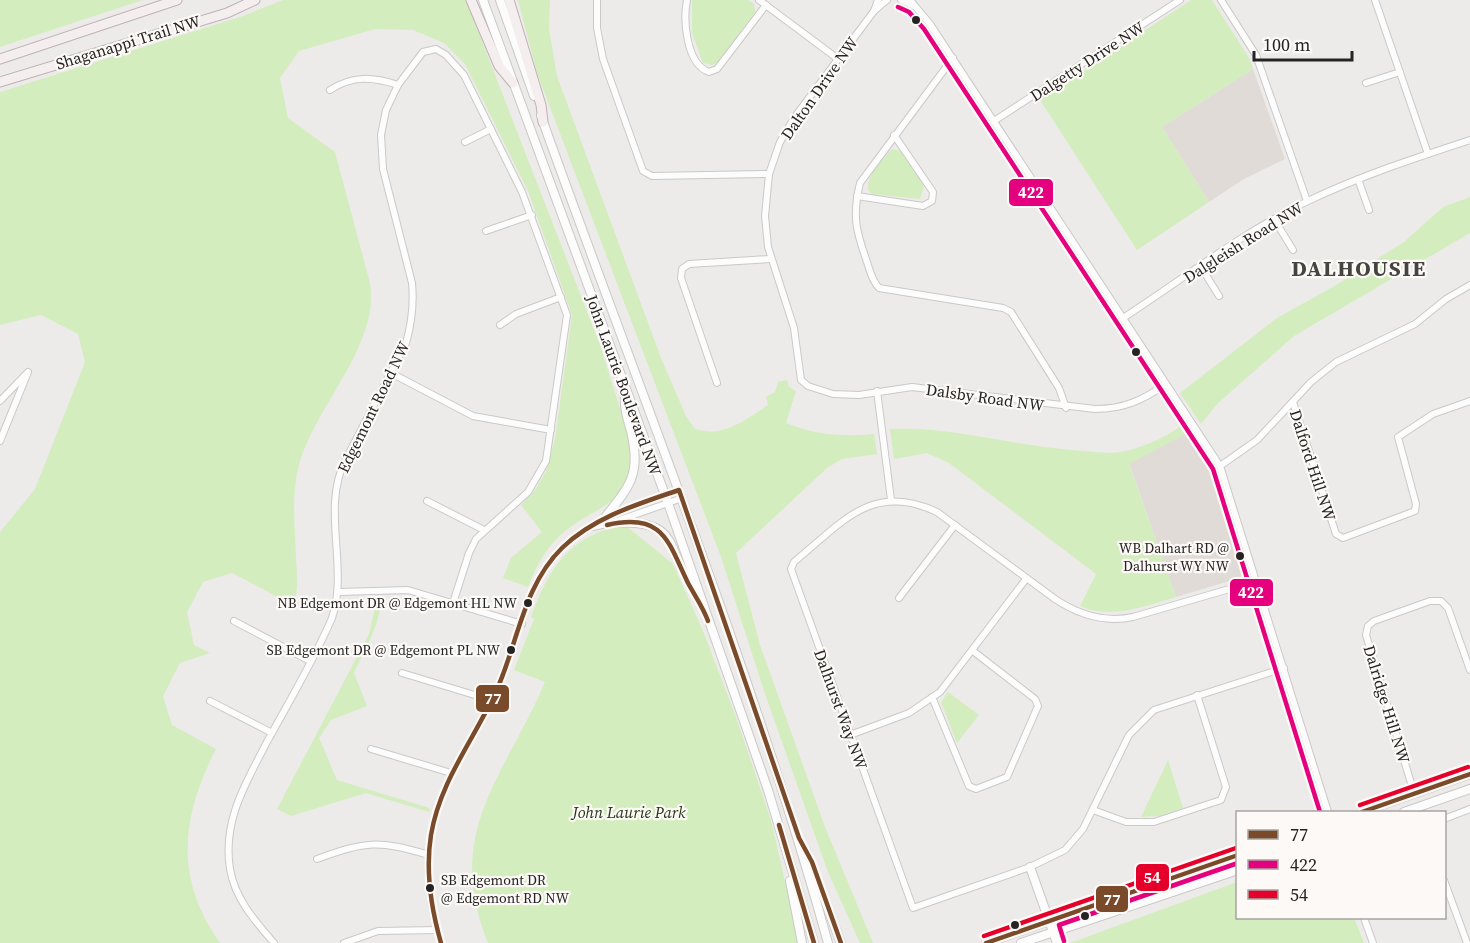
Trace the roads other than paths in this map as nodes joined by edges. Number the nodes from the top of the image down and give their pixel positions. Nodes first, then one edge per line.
1 (177, 0) edge
2 (255, 0) edge
3 (471, 0) edge
4 (483, 0) edge
5 (500, 0) edge
6 (509, 0) edge
7 (597, 0) edge
8 (687, 0) edge
9 (759, 0) edge
10 (878, 0) edge
11 (887, 0) edge
12 (901, 0) edge
13 (910, 0) edge
14 (1180, 0) edge
15 (1221, 0) edge
16 (1375, 0) edge
17 (766, 5) junction
18 (915, 6) junction
19 (874, 10) junction
20 (0, 58) edge
21 (953, 58) junction
22 (838, 59) junction
23 (1400, 72) junction
24 (0, 82) edge
25 (1366, 83) dead end
26 (513, 84) junction
27 (398, 85) junction
28 (330, 90) dead end
29 (994, 121) junction
30 (543, 122) junction
31 (491, 129) junction
32 (894, 135) junction
33 (1470, 140) edge
34 (465, 142) dead end
35 (1428, 154) junction
36 (769, 174) junction
37 (1358, 179) junction
38 (857, 196) junction
39 (1307, 201) junction
40 (1369, 210) dead end
41 (531, 215) junction
42 (1274, 219) junction
43 (486, 231) dead end
44 (1293, 250) dead end
45 (770, 259) junction
46 (1201, 267) junction
47 (1470, 285) edge
48 (1219, 296) dead end
49 (561, 297) junction
50 (1123, 318) junction
51 (500, 326) dead end
52 (391, 373) junction
53 (801, 380) joint
54 (717, 383) dead end
55 (1167, 384) junction
56 (626, 390) junction
57 (877, 392) junction
58 (0, 401) edge
59 (1470, 401) edge
60 (1293, 402) junction
61 (1066, 408) junction
62 (551, 430) junction
63 (0, 441) edge
64 (1220, 466) junction
65 (680, 494) junction
66 (667, 499) junction
67 (891, 500) junction
68 (427, 501) dead end
69 (608, 520) junction
70 (955, 525) junction
71 (484, 530) junction
72 (1026, 579) junction
73 (1257, 580) junction
74 (339, 592) junction
75 (700, 598) junction
76 (899, 598) dead end
77 (453, 603) junction
78 (234, 621) dead end
79 (522, 624) junction
80 (973, 651) junction
81 (310, 661) junction
82 (1284, 668) junction
83 (1470, 670) edge
84 (402, 673) dead end
85 (1197, 694) junction
86 (932, 698) junction
87 (491, 700) junction
88 (210, 701) dead end
89 (272, 733) junction
90 (850, 735) junction
91 (371, 749) dead end
92 (451, 773) junction
93 (1470, 774) edge
94 (1470, 789) edge
95 (768, 790) junction
96 (1414, 793) junction
97 (1470, 809) edge
98 (1093, 810) junction
99 (1327, 811) edge
100 (1367, 811) edge
101 (1410, 811) edge
102 (1446, 818) edge
103 (799, 838) junction
104 (429, 855) junction
105 (1236, 856) edge
106 (317, 859) dead end
107 (1030, 867) junction
108 (1236, 871) edge
109 (1446, 885) edge
110 (1364, 919) edge
111 (1049, 920) junction
112 (437, 930) junction
113 (1053, 931) junction
114 (274, 943) edge
115 (344, 943) edge
116 (441, 943) edge
117 (802, 943) edge
118 (814, 943) edge
119 (828, 943) edge
120 (840, 943) edge
121 (986, 943) edge
122 (1020, 943) edge
123 (1057, 943) edge
124 (1373, 943) edge
125 (1467, 943) edge

1 - 20 main road, Shaganappi Trail NW
2 - 24 main road, Shaganappi Trail NW
3 - 26 main road
4 - 26 main road, John Laurie Boulevard NW
5 - 30 main road, John Laurie Boulevard NW
6 - 30 main road
7 - 36 street
8 - 17 street
9 - 17 street
10 - 19 street, Dalton Drive NW
11 - 19 street, Dalton Drive NW
12 - 18 street
13 - 18 street
14 - 29 street, Dalgetty Drive NW
15 - 39 street
16 - 23 street
17 - 22 street
18 - 21 street
19 - 22 street, Dalton Drive NW
21 - 29 street
21 - 32 street
22 - 36 street, Dalton Drive NW
23 - 25 street
23 - 35 street
26 - 56 main road, John Laurie Boulevard NW
27 - 28 street
27 - 31 street, Edgemont Road NW
27 - 52 street, Edgemont Road NW
29 - 50 street
30 - 65 main road, John Laurie Boulevard NW
31 - 34 street
31 - 41 street, Edgemont Road NW
32 - 38 street
32 - 38 street
33 - 35 street, Dalgleish Road NW
35 - 37 street, Dalgleish Road NW
36 - 45 street, Dalton Drive NW
37 - 39 street, Dalgleish Road NW
37 - 40 street
38 - 61 street
39 - 42 street, Dalgleish Road NW
41 - 43 street
41 - 49 street, Edgemont Road NW
42 - 44 street
42 - 46 street, Dalgleish Road NW
45 - 53 street, Dalton Drive NW
45 - 54 street
46 - 48 street
46 - 50 street, Dalgleish Road NW
47 - 60 street
49 - 51 street
49 - 62 street, Edgemont Road NW
50 - 55 street
52 - 62 street
52 - 74 street, Edgemont Road NW
53 - 57 street, Dalsby Road NW
55 - 61 street, Dalsby Road NW
55 - 64 street
56 - 66 main road, John Laurie Boulevard NW
56 - 69 main road
57 - 61 street, Dalsby Road NW
57 - 67 street
58 - 63 street
59 - 60 street, Dalford Hill NW
60 - 64 street
62 - 71 street, Edgemont Road NW
64 - 73 street
65 - 66 street
65 - 103 main road, John Laurie Boulevard NW
66 - 69 street
66 - 75 main road, John Laurie Boulevard NW
67 - 70 street
67 - 90 street, Dalhurst Way NW
68 - 71 street
69 - 75 main road
69 - 79 street
70 - 72 street
70 - 76 street
71 - 77 street, Edgemont Road NW
72 - 73 street
72 - 80 street
73 - 82 street
74 - 77 street
74 - 81 street, Edgemont Road NW
75 - 95 main road, John Laurie Boulevard NW
77 - 79 street
78 - 81 street
79 - 87 street
80 - 86 street
80 - 86 street
81 - 89 street, Edgemont Road NW
82 - 85 street, Dalhurst Way NW
82 - 99 street
83 - 96 street, Dalridge Hill NW
84 - 87 street
85 - 98 street, Dalhurst Way NW
85 - 98 street
86 - 90 street
87 - 92 street
88 - 89 street
89 - 114 street, Edgemont Road NW
90 - 107 street, Dalhurst Way NW
91 - 92 street
92 - 104 street
93 - 96 main road
94 - 101 main road
95 - 117 main road
95 - 118 main road, John Laurie Boulevard NW
96 - 100 main road
97 - 102 street
98 - 107 street, Dalhurst Way NW
103 - 119 main road, John Laurie Boulevard NW
103 - 120 main road
104 - 106 street
104 - 112 street
105 - 111 main road
107 - 111 main road
108 - 113 main road
109 - 125 street
110 - 124 street
111 - 113 main road
111 - 121 main road
112 - 115 street
112 - 116 street
113 - 122 main road
113 - 123 main road

